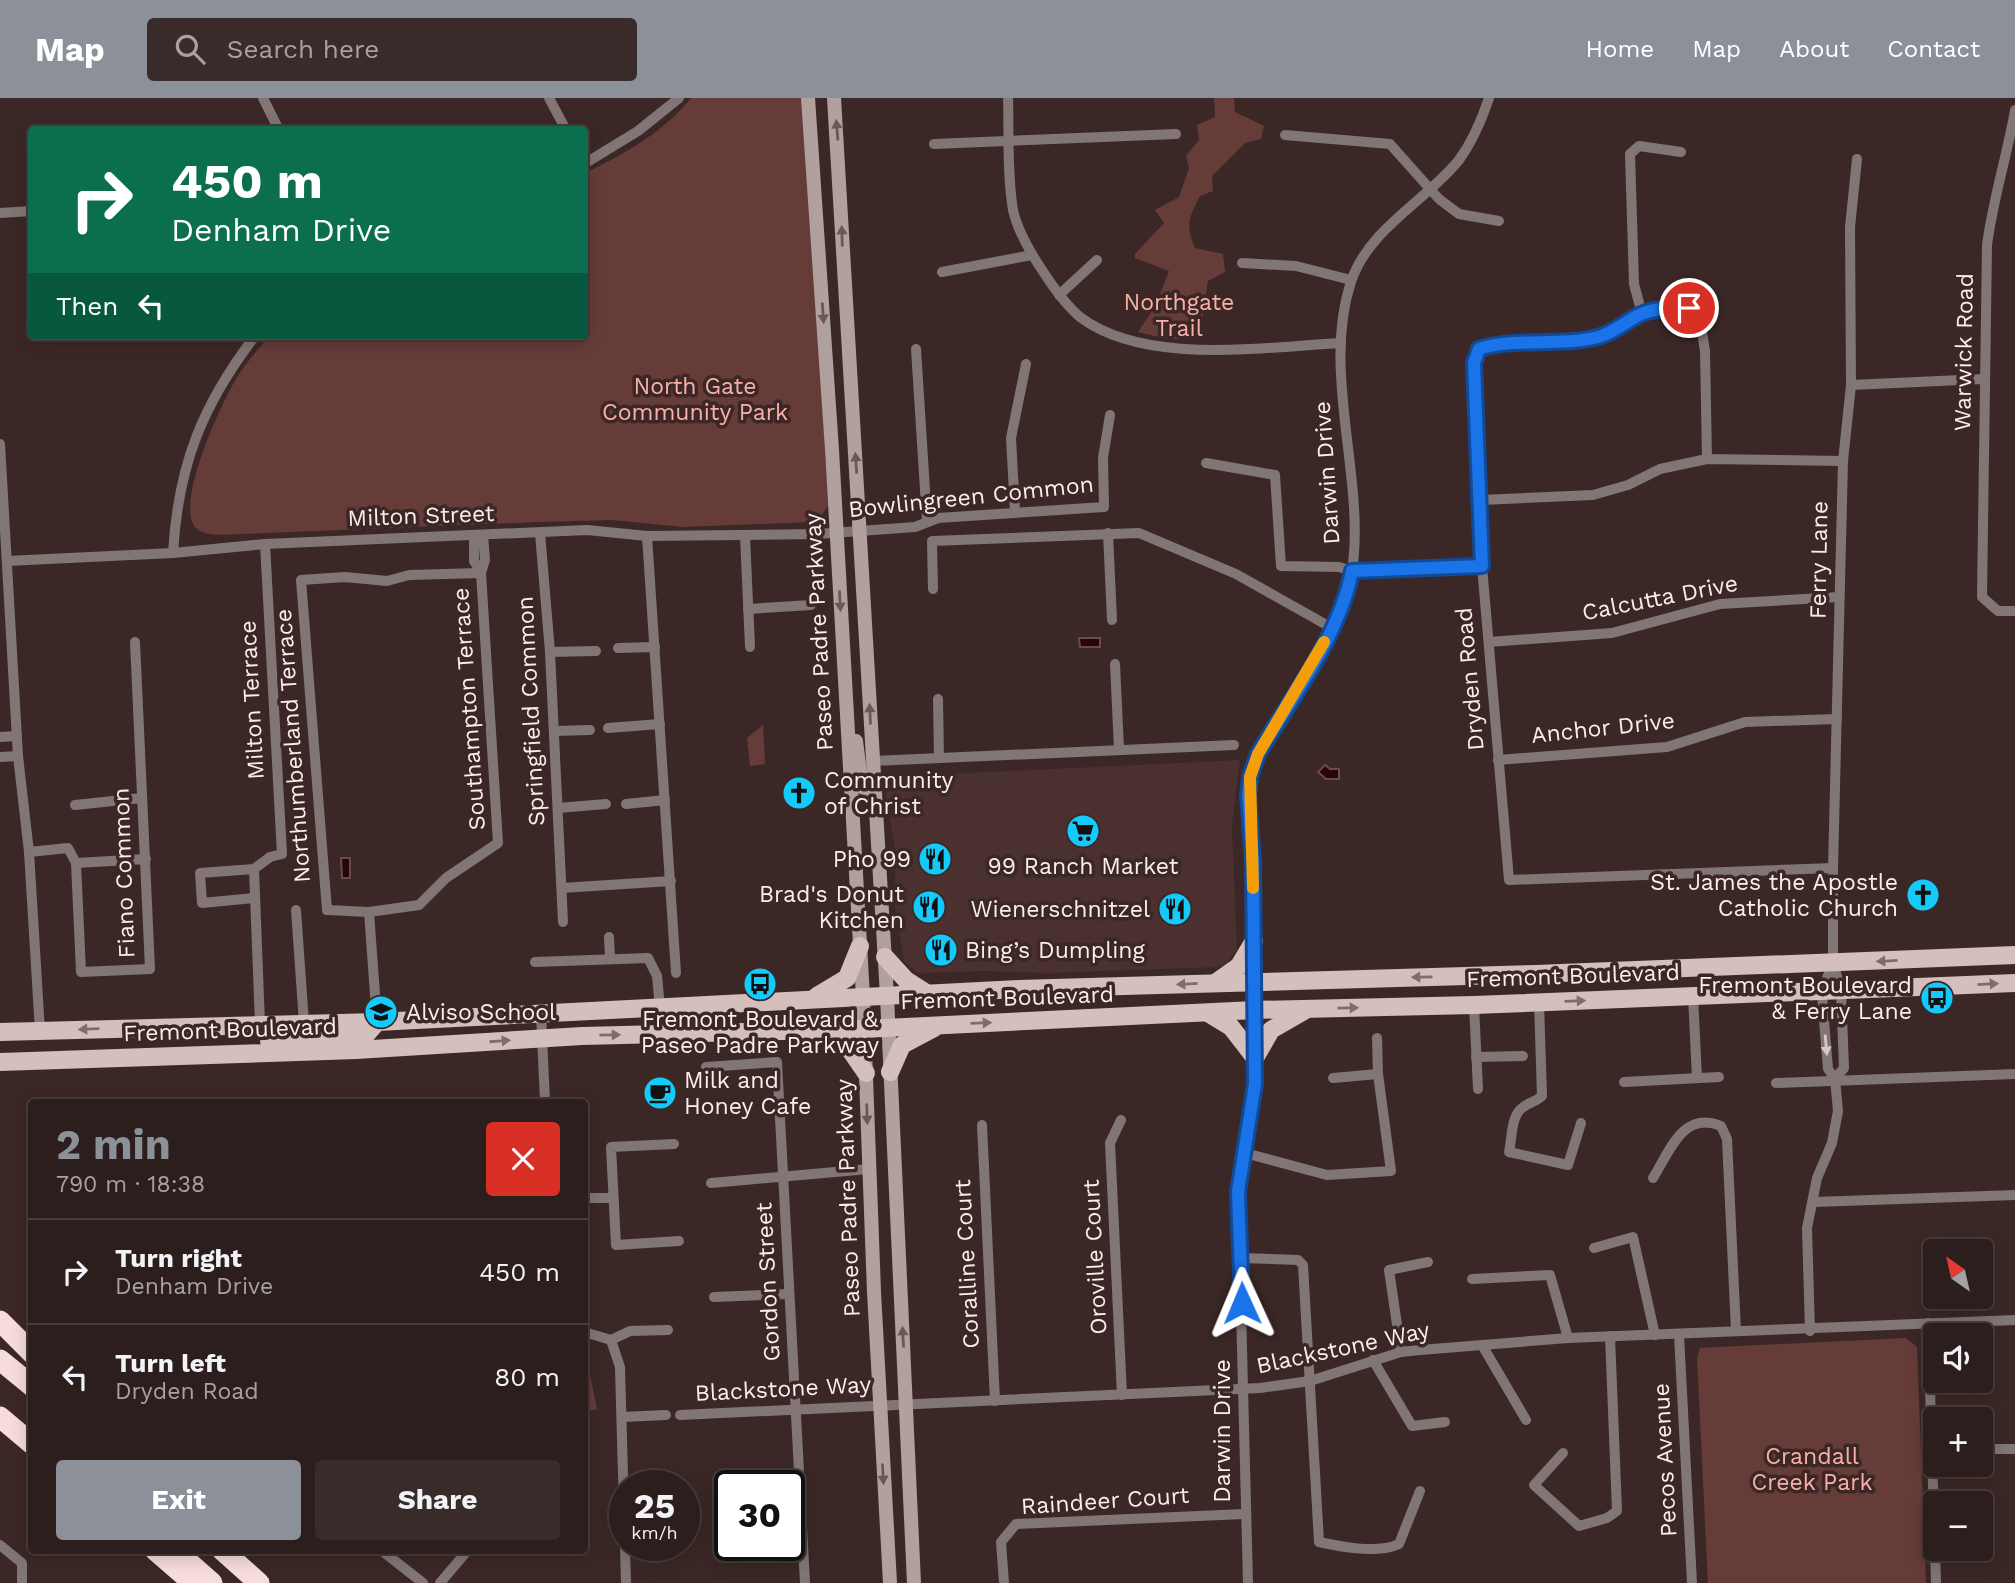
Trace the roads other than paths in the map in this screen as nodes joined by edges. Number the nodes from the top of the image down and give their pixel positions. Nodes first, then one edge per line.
1 (264, 98) edge
2 (549, 98) edge
3 (679, 98) edge
4 (808, 98) edge
5 (834, 98) edge
6 (1008, 98) edge
7 (1489, 98) edge
8 (2015, 110) edge
9 (277, 126) edge
10 (564, 126) edge
11 (1176, 134) dead end
12 (1285, 135) dead end
13 (1010, 143) junction
14 (934, 144) dead end
15 (2012, 144) edge
16 (1681, 152) dead end
17 (1857, 159) dead end
18 (588, 162) edge
19 (1429, 189) junction
20 (28, 211) edge
21 (0, 213) edge
22 (1499, 221) dead end
23 (1032, 256) junction
24 (1097, 260) dead end
25 (1242, 263) dead end
26 (942, 272) dead end
27 (1351, 280) junction
28 (1059, 295) junction
29 (1642, 314) junction
30 (252, 340) edge
31 (1340, 343) junction
32 (916, 349) dead end
33 (1026, 364) dead end
34 (1983, 379) junction
35 (1851, 385) junction
36 (1110, 415) dead end
37 (0, 444) edge
38 (1707, 459) junction
39 (1843, 461) junction
40 (1206, 463) dead end
41 (1481, 500) junction
42 (1015, 512) junction
43 (927, 521) junction
44 (860, 531) junction
45 (540, 533) junction
46 (836, 533) junction
47 (1108, 533) junction
48 (479, 535) junction
49 (647, 536) junction
50 (745, 536) junction
51 (265, 544) junction
52 (173, 553) junction
53 (7, 561) junction
54 (1482, 566) junction
55 (1352, 571) junction
56 (481, 573) junction
57 (933, 589) dead end
58 (1839, 597) junction
59 (811, 606) dead end
60 (748, 609) junction
61 (2015, 611) edge
62 (1112, 620) dead end
63 (1332, 628) junction
64 (135, 642) dead end
65 (1489, 642) junction
66 (654, 647) junction
67 (750, 647) dead end
68 (618, 648) dead end
69 (596, 651) dead end
70 (551, 652) junction
71 (1115, 664) dead end
72 (937, 699) dead end
73 (845, 710) junction
74 (1837, 719) junction
75 (660, 724) junction
76 (608, 728) dead end
77 (590, 730) dead end
78 (554, 731) junction
79 (17, 736) junction
80 (0, 737) edge
81 (1234, 744) dead end
82 (1119, 749) junction
83 (18, 756) junction
84 (0, 757) edge
85 (939, 758) junction
86 (1498, 760) junction
87 (873, 761) junction
88 (875, 794) junction
89 (142, 798) junction
90 (665, 800) junction
91 (606, 804) dead end
92 (626, 804) dead end
93 (75, 805) dead end
94 (558, 807) junction
95 (29, 852) junction
96 (146, 859) junction
97 (76, 863) junction
98 (1833, 868) junction
99 (254, 869) junction
100 (671, 881) junction
101 (562, 888) junction
102 (254, 898) junction
103 (296, 910) dead end
104 (369, 912) junction
105 (563, 922) dead end
106 (608, 937) dead end
107 (1254, 941) junction
108 (860, 946) junction
109 (2015, 955) edge
110 (884, 957) junction
111 (610, 959) junction
112 (535, 962) dead end
113 (1833, 962) junction
114 (676, 973) dead end
115 (1255, 981) junction
116 (1215, 983) junction
117 (2015, 983) edge
118 (1841, 991) junction
119 (1822, 992) junction
120 (928, 994) junction
121 (887, 996) junction
122 (1693, 996) junction
123 (863, 997) junction
124 (810, 1000) junction
125 (1539, 1002) junction
126 (1474, 1005) junction
127 (660, 1008) junction
128 (1308, 1008) junction
129 (1255, 1010) junction
130 (1208, 1013) junction
131 (541, 1014) junction
132 (377, 1021) junction
133 (304, 1023) junction
134 (260, 1024) junction
135 (940, 1025) junction
136 (888, 1027) junction
137 (864, 1029) junction
138 (819, 1030) junction
139 (40, 1031) junction
140 (0, 1032) edge
141 (542, 1038) junction
142 (1377, 1038) dead end
143 (237, 1054) junction
144 (1523, 1056) dead end
145 (1476, 1057) junction
146 (1255, 1058) junction
147 (0, 1062) edge
148 (706, 1067) dead end
149 (890, 1072) junction
150 (866, 1073) junction
151 (1378, 1074) junction
152 (2015, 1074) edge
153 (1719, 1077) dead end
154 (1333, 1078) dead end
155 (1697, 1078) junction
156 (1835, 1079) junction
157 (1624, 1082) dead end
158 (1776, 1083) dead end
159 (1478, 1089) dead end
160 (545, 1099) edge
161 (1121, 1120) dead end
162 (1581, 1123) dead end
163 (982, 1125) dead end
164 (674, 1144) dead end
165 (1245, 1153) junction
166 (869, 1169) junction
167 (783, 1177) junction
168 (1653, 1178) dead end
169 (711, 1183) dead end
170 (2015, 1195) edge
171 (588, 1198) edge
172 (613, 1198) junction
173 (1815, 1202) junction
174 (679, 1241) dead end
175 (1594, 1248) dead end
176 (1241, 1258) junction
177 (1428, 1262) dead end
178 (1472, 1279) dead end
179 (788, 1294) junction
180 (714, 1297) dead end
181 (2015, 1320) edge
182 (0, 1321) edge
183 (1923, 1323) edge
184 (1928, 1323) edge
185 (668, 1330) dead end
186 (1737, 1331) junction
187 (1811, 1331) junction
188 (588, 1333) edge
189 (1655, 1335) junction
190 (1679, 1335) junction
191 (1611, 1336) junction
192 (1568, 1338) junction
193 (611, 1340) junction
194 (1482, 1345) junction
195 (28, 1349) edge
196 (1401, 1352) junction
197 (0, 1360) edge
198 (1373, 1360) junction
199 (1310, 1381) junction
200 (28, 1383) edge
201 (1243, 1389) junction
202 (1122, 1395) junction
203 (0, 1400) edge
204 (995, 1401) junction
205 (907, 1405) junction
206 (879, 1406) junction
207 (796, 1410) junction
208 (666, 1415) dead end
209 (680, 1415) dead end
210 (622, 1417) junction
211 (0, 1418) edge
212 (1526, 1420) dead end
213 (1445, 1422) dead end
214 (27, 1435) edge
215 (1993, 1449) edge
216 (2015, 1449) edge
217 (1563, 1453) dead end
218 (800, 1470) edge
219 (1934, 1477) edge
220 (1420, 1491) dead end
221 (1244, 1514) junction
222 (0, 1545) edge
223 (160, 1554) edge
224 (179, 1554) edge
225 (226, 1554) edge
226 (386, 1554) edge
227 (465, 1554) edge
228 (804, 1561) edge
229 (22, 1583) edge
230 (193, 1583) edge
231 (212, 1583) edge
232 (259, 1583) edge
233 (423, 1583) edge
234 (440, 1583) edge
235 (626, 1583) edge
236 (804, 1583) edge
237 (890, 1583) edge
238 (914, 1583) edge
239 (1004, 1583) edge
240 (1248, 1583) edge
241 (1689, 1583) edge
242 (1936, 1583) edge

1 - 9 street
2 - 10 street
3 - 18 street
4 -> 46 main road, Paseo Padre Parkway
44 -> 5 main road, Paseo Padre Parkway
6 - 13 street
7 - 19 street, Darwin Drive
8 - 15 street, Warwick Road
11 - 13 street
12 - 19 street
13 - 14 street
13 - 23 street
15 - 34 street, Warwick Road
16 - 29 street
17 - 35 street, Ferry Lane
19 - 22 street
19 - 27 street, Darwin Drive
20 - 21 street
23 - 26 street
23 - 28 street
24 - 28 street
25 - 27 street
27 - 31 street, Darwin Drive
28 - 31 street
29 - 38 street
29 - 41 street, Dryden Road
30 - 52 street
31 - 55 street, Darwin Drive
32 - 43 street
33 - 42 street
34 - 35 street
34 - 61 street, Warwick Road
35 - 39 street, Ferry Lane
36 - 42 street, Bowlingreen Common
37 - 53 street
38 - 39 street
38 - 41 street
39 - 58 street, Ferry Lane
40 - 55 street
41 - 54 street, Dryden Road
42 - 43 street, Bowlingreen Common
43 - 44 street, Bowlingreen Common
44 - 46 street, Bowlingreen Common
87 -> 44 main road, Paseo Padre Parkway
45 - 48 street, Milton Street
45 - 49 street, Milton Street
45 - 70 street, Springfield Common
46 - 50 street, Milton Street
46 -> 73 main road, Paseo Padre Parkway
47 - 57 street
47 - 62 street
47 - 63 street
48 - 51 street, Milton Street
48 - 56 street, Southampton Terrace
49 - 50 street, Milton Street
49 - 66 street
50 - 60 street
51 - 52 street, Milton Street
51 - 99 street, Milton Terrace
52 - 53 street, Milton Street
53 - 79 street
54 - 55 street
54 - 65 street, Dryden Road
55 - 63 street, Darwin Drive
56 - 104 street, Southampton Terrace
56 - 104 street, Northumberland Terrace
58 - 65 street, Calcutta Drive
58 - 74 street, Ferry Lane
59 - 60 street
60 - 67 street
63 - 107 street, Darwin Drive
64 - 89 street, Fiano Common
65 - 86 street, Dryden Road
66 - 68 street
66 - 75 street
69 - 70 street
70 - 78 street, Springfield Common
71 - 82 street
72 - 85 street
73 - 88 main road
73 - 108 main road, Paseo Padre Parkway
74 - 86 street, Anchor Drive
74 - 98 street, Ferry Lane
75 - 76 street
75 - 90 street
77 - 78 street
78 - 94 street, Springfield Common
79 - 80 street
79 - 83 street
81 - 82 street
82 - 85 street
83 - 84 street
83 - 95 street
85 - 87 street
86 - 98 street, Dryden Road
87 - 88 main road, Paseo Padre Parkway
88 - 110 main road, Paseo Padre Parkway
89 - 93 street
89 - 96 street, Fiano Common
90 - 92 street
90 - 100 street
91 - 94 street
94 - 101 street, Springfield Common
95 - 97 street
95 - 139 street
96 - 97 street
96 - 97 street, Fiano Common
98 - 113 street, Ferry Lane
99 - 102 street
99 - 102 street
100 - 101 street
100 - 114 street
101 - 105 street, Springfield Common
102 - 134 street
103 - 133 street
104 - 132 street
106 - 111 street
107 - 115 street, Darwin Drive
107 - 116 main road
108 - 123 main road, Paseo Padre Parkway
108 - 124 main road
109 -> 113 main road, Fremont Boulevard
110 - 120 main road
110 - 121 main road, Paseo Padre Parkway
111 - 112 street
111 - 127 street
113 -> 115 main road, Fremont Boulevard
113 - 118 street, Ferry Lane
113 - 119 street, Ferry Lane
115 - 116 main road, Fremont Boulevard
115 - 129 street, Darwin Drive
116 -> 120 main road, Fremont Boulevard
118 -> 117 main road, Fremont Boulevard
118 - 119 main road, Fremont Boulevard
118 - 156 street, Ferry Lane
119 - 122 main road, Fremont Boulevard
119 -> 156 street, Ferry Lane
120 - 121 main road, Fremont Boulevard
121 - 123 main road, Fremont Boulevard
121 - 136 main road, Paseo Padre Parkway
125 -> 122 main road, Fremont Boulevard
122 - 155 street
123 - 124 main road, Fremont Boulevard
123 - 137 main road, Paseo Padre Parkway
124 - 127 main road, Fremont Boulevard
125 - 126 main road, Fremont Boulevard
125 - 162 street
128 -> 126 main road, Fremont Boulevard
126 - 145 street
127 - 131 main road, Fremont Boulevard
128 - 129 main road, Fremont Boulevard
128 - 146 main road
129 - 130 main road, Fremont Boulevard
129 - 146 street, Darwin Drive
135 -> 130 main road, Fremont Boulevard
130 - 146 main road
131 - 132 main road, Fremont Boulevard
131 - 141 street
132 - 133 main road, Fremont Boulevard
132 - 143 main road
133 - 134 main road, Fremont Boulevard
134 -> 139 main road, Fremont Boulevard
135 - 136 main road, Fremont Boulevard
135 - 149 main road
136 - 137 main road, Fremont Boulevard
136 - 149 main road, Paseo Padre Parkway
137 - 138 main road, Fremont Boulevard
137 - 150 main road, Paseo Padre Parkway
141 -> 138 main road, Fremont Boulevard
138 - 150 main road
139 - 140 main road, Fremont Boulevard
143 -> 141 main road, Fremont Boulevard
141 - 160 street
142 - 151 street
143 - 147 main road, Fremont Boulevard
144 - 145 street
145 - 159 street
146 - 165 street, Darwin Drive
148 - 167 street, Gordon Street
205 -> 149 main road, Paseo Padre Parkway
150 -> 166 main road, Paseo Padre Parkway
151 - 154 street
151 - 165 street
152 - 156 street
153 - 155 street
155 - 157 street
156 - 158 street
156 - 173 street, Ferry Lane
161 - 202 street, Oroville Court
163 - 204 street, Coralline Court
164 - 172 street
165 - 176 street, Darwin Drive
166 - 167 street
166 - 206 main road, Paseo Padre Parkway
167 - 169 street
167 - 179 street, Gordon Street
168 - 186 street
170 - 173 street
171 - 172 street
172 - 174 street
173 - 187 street, Ferry Lane
175 - 189 street
176 - 199 street
176 - 201 street, Darwin Drive
177 - 196 street
178 - 192 street
179 - 180 street
179 - 207 street, Gordon Street
181 - 184 street, Blackstone Way
182 - 195 highway
183 - 187 street, Blackstone Way
185 - 193 street
186 - 187 street, Blackstone Way
186 - 190 street, Blackstone Way
188 - 193 street
189 - 190 street, Blackstone Way
189 - 191 street, Blackstone Way
190 - 241 street, Pecos Avenue
191 - 192 street, Blackstone Way
191 - 217 street
192 - 194 street, Blackstone Way
193 - 210 street
194 - 196 street, Blackstone Way
194 - 212 street
196 - 198 street, Blackstone Way
197 - 200 highway
198 - 199 street, Blackstone Way
198 - 213 street
199 - 201 street, Blackstone Way
199 - 220 street
201 - 202 street, Blackstone Way
201 - 221 street, Darwin Drive
202 - 204 street, Blackstone Way
203 - 214 highway
204 - 205 street, Blackstone Way
205 - 206 street, Blackstone Way
205 - 238 main road, Paseo Padre Parkway
206 - 207 street, Blackstone Way
206 -> 237 main road, Paseo Padre Parkway
207 - 209 street, Blackstone Way
207 - 218 street, Gordon Street
208 - 210 street, Blackstone Way
210 - 235 street
211 - 214 highway
215 - 216 street
219 - 242 street
221 - 239 street, Raindeer Court
221 - 240 street, Darwin Drive
222 - 229 street
223 - 230 highway
224 - 231 highway
225 - 232 highway
226 - 233 street
227 - 234 street
228 - 236 street, Gordon Street

